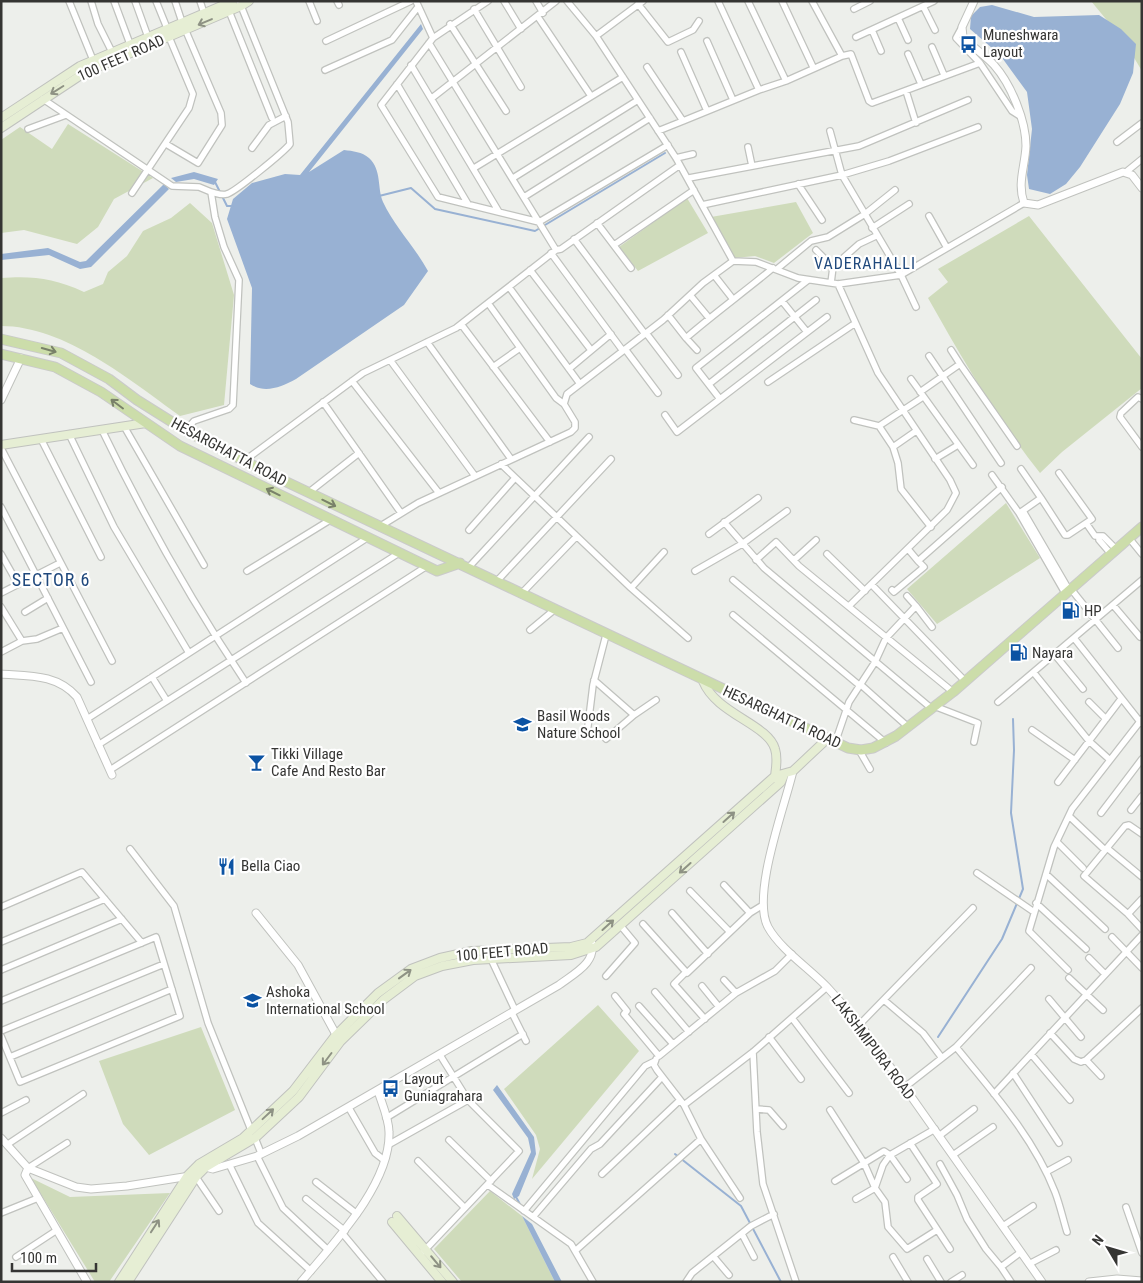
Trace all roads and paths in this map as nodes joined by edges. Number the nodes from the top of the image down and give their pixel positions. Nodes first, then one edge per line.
1 (69, 1) edge
2 (91, 1) edge
3 (114, 1) edge
4 (134, 1) edge
5 (156, 1) edge
6 (175, 1) edge
7 (200, 1) edge
8 (233, 1) edge
9 (249, 1) edge
10 (308, 1) edge
11 (411, 1) edge
12 (488, 1) edge
13 (504, 1) edge
14 (536, 1) edge
15 (556, 1) edge
16 (567, 1) edge
17 (718, 1) edge
18 (748, 1) edge
19 (782, 1) edge
20 (812, 1) edge
21 (870, 1) edge
22 (934, 1) edge
23 (640, 3) edge
24 (971, 3) edge
25 (240, 4) edge
26 (417, 4) edge
27 (924, 6) junction
28 (474, 9) junction
29 (854, 9) dead end
30 (229, 12) junction
31 (204, 13) junction
32 (540, 15) junction
33 (898, 18) junction
34 (317, 21) dead end
35 (699, 21) dead end
36 (450, 24) junction
37 (183, 26) junction
38 (962, 27) junction
39 (521, 29) junction
40 (872, 30) junction
41 (935, 30) dead end
42 (168, 33) junction
43 (596, 36) junction
44 (148, 37) junction
45 (856, 38) dead end
46 (431, 40) junction
47 (908, 40) dead end
48 (326, 41) dead end
49 (707, 41) dead end
50 (130, 44) junction
51 (498, 47) junction
52 (932, 47) dead end
53 (881, 51) dead end
54 (112, 52) junction
55 (682, 52) dead end
56 (908, 54) dead end
57 (842, 56) junction
58 (93, 60) junction
59 (476, 64) junction
60 (980, 64) junction
61 (411, 65) junction
62 (647, 66) dead end
63 (813, 67) junction
64 (325, 70) dead end
65 (944, 76) junction
66 (623, 77) junction
67 (454, 81) junction
68 (786, 81) junction
69 (397, 84) junction
70 (921, 84) junction
71 (521, 87) dead end
72 (759, 90) junction
73 (906, 91) junction
74 (591, 96) junction
75 (43, 98) junction
76 (432, 98) junction
77 (638, 100) junction
78 (733, 100) junction
79 (968, 100) dead end
80 (506, 111) dead end
81 (707, 111) junction
82 (66, 115) junction
83 (286, 116) junction
84 (1020, 116) junction
85 (1, 118) edge
86 (272, 118) dead end
87 (650, 118) junction
88 (683, 121) junction
89 (916, 123) junction
90 (1142, 123) edge
91 (978, 127) dead end
92 (1, 128) edge
93 (28, 129) dead end
94 (658, 130) junction
95 (830, 131) dead end
96 (1117, 142) dead end
97 (166, 144) junction
98 (668, 145) junction
99 (748, 147) dead end
100 (252, 148) dead end
101 (836, 151) junction
102 (496, 152) junction
103 (693, 154) dead end
104 (676, 158) junction
105 (1142, 160) edge
106 (680, 165) junction
107 (752, 166) junction
108 (474, 168) junction
109 (147, 169) junction
110 (1126, 172) junction
111 (842, 175) junction
112 (513, 178) junction
113 (689, 178) junction
114 (798, 184) junction
115 (1142, 188) edge
116 (694, 190) junction
117 (895, 190) dead end
118 (211, 192) junction
119 (132, 193) dead end
120 (524, 197) junction
121 (1024, 203) junction
122 (468, 204) junction
123 (909, 204) dead end
124 (702, 206) junction
125 (499, 212) junction
126 (865, 214) junction
127 (929, 216) dead end
128 (822, 220) dead end
129 (539, 222) junction
130 (597, 223) junction
131 (872, 228) junction
132 (876, 236) junction
133 (574, 239) junction
134 (614, 245) junction
135 (947, 248) junction
136 (816, 250) dead end
137 (554, 251) junction
138 (733, 261) junction
139 (833, 266) junction
140 (631, 268) dead end
141 (775, 268) junction
142 (530, 270) junction
143 (714, 275) junction
144 (901, 275) junction
145 (808, 280) junction
146 (831, 283) junction
147 (838, 284) junction
148 (509, 287) junction
149 (690, 295) junction
150 (732, 298) junction
151 (782, 300) junction
152 (816, 300) dead end
153 (488, 303) junction
154 (916, 307) dead end
155 (668, 315) junction
156 (795, 317) junction
157 (827, 317) dead end
158 (709, 318) junction
159 (461, 324) junction
160 (854, 324) junction
161 (807, 332) junction
162 (611, 334) junction
163 (646, 334) junction
164 (686, 338) junction
165 (1, 339) edge
166 (427, 342) junction
167 (520, 348) junction
168 (591, 350) junction
169 (624, 350) junction
170 (697, 350) dead end
171 (951, 350) dead end
172 (1, 354) edge
173 (929, 356) dead end
174 (21, 358) junction
175 (390, 360) junction
176 (960, 364) junction
177 (493, 367) junction
178 (569, 368) junction
179 (678, 374) dead end
180 (942, 376) junction
181 (912, 379) dead end
182 (352, 381) junction
183 (768, 382) dead end
184 (580, 384) junction
185 (708, 384) junction
186 (658, 392) dead end
187 (922, 395) junction
188 (720, 399) junction
189 (1142, 399) edge
190 (1, 400) edge
191 (323, 402) junction
192 (564, 404) junction
193 (902, 410) junction
194 (665, 416) dead end
195 (854, 420) dead end
196 (146, 423) junction
197 (878, 426) junction
198 (125, 428) junction
199 (102, 430) junction
200 (185, 431) junction
201 (916, 431) junction
202 (69, 434) junction
203 (589, 437) dead end
204 (41, 439) junction
205 (550, 442) junction
206 (958, 445) junction
207 (1017, 446) dead end
208 (1, 447) edge
209 (893, 447) junction
210 (1142, 447) edge
211 (359, 453) junction
212 (512, 459) junction
213 (611, 459) dead end
214 (935, 459) junction
215 (244, 461) junction
216 (1001, 463) dead end
217 (500, 464) junction
218 (973, 465) dead end
219 (1021, 469) dead end
220 (1059, 474) dead end
221 (992, 475) dead end
222 (475, 476) junction
223 (515, 478) junction
224 (1002, 488) junction
225 (308, 493) junction
226 (439, 493) junction
227 (536, 497) junction
228 (758, 498) dead end
229 (1041, 498) junction
230 (1, 507) edge
231 (787, 511) dead end
232 (1021, 512) junction
233 (401, 513) junction
234 (558, 517) junction
235 (330, 520) junction
236 (724, 522) junction
237 (1086, 523) junction
238 (930, 526) junction
239 (379, 527) junction
240 (1142, 527) edge
241 (469, 530) dead end
242 (708, 534) dead end
243 (576, 537) junction
244 (367, 538) junction
245 (1129, 538) junction
246 (816, 540) dead end
247 (742, 544) junction
248 (908, 548) junction
249 (664, 552) dead end
250 (1113, 552) junction
251 (399, 553) junction
252 (1, 554) edge
253 (827, 554) dead end
254 (1142, 554) edge
255 (101, 557) dead end
256 (756, 560) junction
257 (794, 560) junction
258 (918, 561) junction
259 (60, 563) junction
260 (204, 565) dead end
261 (464, 565) junction
262 (427, 566) junction
263 (247, 571) dead end
264 (695, 571) dead end
265 (36, 576) junction
266 (733, 580) dead end
267 (1142, 580) edge
268 (497, 581) junction
269 (18, 584) junction
270 (872, 585) junction
271 (631, 588) junction
272 (892, 590) dead end
273 (865, 591) junction
274 (1068, 591) junction
275 (1, 593) edge
276 (521, 594) junction
277 (907, 596) dead end
278 (48, 598) junction
279 (1113, 605) junction
280 (850, 606) junction
281 (916, 606) junction
282 (1, 607) edge
283 (554, 610) junction
284 (25, 612) dead end
285 (733, 615) dead end
286 (903, 618) junction
287 (1095, 620) junction
288 (932, 626) dead end
289 (63, 628) junction
290 (530, 630) dead end
291 (606, 635) junction
292 (215, 636) junction
293 (1140, 637) dead end
294 (688, 638) dead end
295 (886, 638) junction
296 (1074, 638) junction
297 (22, 642) junction
298 (1118, 648) dead end
299 (1, 652) edge
300 (189, 653) junction
301 (1055, 655) junction
302 (231, 660) junction
303 (112, 661) dead end
304 (876, 662) junction
305 (1, 674) edge
306 (1034, 674) junction
307 (152, 677) junction
308 (594, 680) junction
309 (703, 681) junction
310 (965, 681) junction
311 (91, 682) dead end
312 (246, 683) junction
313 (859, 685) junction
314 (1083, 689) dead end
315 (952, 692) junction
316 (1121, 699) junction
317 (656, 700) dead end
318 (167, 701) junction
319 (998, 702) dead end
320 (1089, 702) dead end
321 (933, 707) junction
322 (846, 710) junction
323 (634, 715) junction
324 (86, 719) junction
325 (1106, 719) junction
326 (1141, 722) edge
327 (907, 726) junction
328 (1032, 730) dead end
329 (587, 734) dead end
330 (606, 739) dead end
331 (831, 741) junction
332 (1088, 741) junction
333 (974, 742) dead end
334 (886, 743) junction
335 (98, 745) junction
336 (859, 750) junction
337 (1142, 759) edge
338 (1074, 760) junction
339 (1110, 760) junction
340 (870, 769) dead end
341 (793, 771) junction
342 (111, 773) joint
343 (780, 778) junction
344 (1058, 782) dead end
345 (1142, 796) edge
346 (1131, 810) dead end
347 (1101, 814) dead end
348 (1070, 816) junction
349 (1142, 834) edge
350 (1057, 842) junction
351 (130, 849) dead end
352 (1106, 849) junction
353 (1083, 868) dead end
354 (977, 873) dead end
355 (1046, 874) junction
356 (1142, 877) edge
357 (724, 885) dead end
358 (690, 890) dead end
359 (105, 899) junction
360 (1142, 899) edge
361 (1036, 903) junction
362 (763, 905) junction
363 (1, 907) edge
364 (974, 908) dead end
365 (1034, 912) junction
366 (256, 913) dead end
367 (672, 913) dead end
368 (750, 913) junction
369 (1128, 914) junction
370 (122, 919) junction
371 (643, 924) dead end
372 (620, 925) junction
373 (1105, 929) dead end
374 (1142, 929) edge
375 (730, 932) junction
376 (1142, 934) edge
377 (1112, 937) dead end
378 (1, 942) edge
379 (142, 943) junction
380 (592, 945) junction
381 (1086, 949) dead end
382 (1126, 952) junction
383 (708, 954) junction
384 (792, 954) junction
385 (491, 958) junction
386 (1089, 958) dead end
387 (164, 964) junction
388 (1031, 968) dead end
389 (1142, 968) edge
390 (1, 970) edge
391 (1068, 970) dead end
392 (685, 973) junction
393 (1105, 974) junction
394 (606, 976) dead end
395 (1069, 978) dead end
396 (724, 980) dead end
397 (702, 986) dead end
398 (827, 987) junction
399 (172, 989) junction
400 (655, 992) dead end
401 (736, 993) junction
402 (1086, 994) junction
403 (615, 996) dead end
404 (1049, 999) dead end
405 (884, 1000) junction
406 (1, 1001) edge
407 (639, 1006) dead end
408 (719, 1007) junction
409 (1142, 1008) edge
410 (1103, 1010) dead end
411 (514, 1012) junction
412 (1065, 1017) junction
413 (792, 1018) junction
414 (705, 1019) junction
415 (860, 1024) junction
416 (1, 1031) edge
417 (689, 1032) junction
418 (1050, 1033) junction
419 (523, 1034) junction
420 (1, 1036) edge
421 (769, 1037) junction
422 (1081, 1037) dead end
423 (338, 1038) junction
424 (526, 1041) dead end
425 (673, 1044) junction
426 (956, 1047) junction
427 (753, 1052) junction
428 (1031, 1054) junction
429 (440, 1055) junction
430 (10, 1057) junction
431 (657, 1058) junction
432 (942, 1058) junction
433 (1086, 1060) junction
434 (1013, 1074) junction
435 (662, 1076) junction
436 (1101, 1076) dead end
437 (455, 1077) junction
438 (801, 1079) dead end
439 (905, 1087) junction
440 (378, 1091) junction
441 (849, 1093) dead end
442 (83, 1094) dead end
443 (994, 1094) junction
444 (26, 1100) dead end
445 (468, 1100) junction
446 (1070, 1100) dead end
447 (682, 1102) junction
448 (349, 1108) junction
449 (756, 1108) junction
450 (974, 1109) dead end
451 (830, 1110) dead end
452 (1, 1113) edge
453 (386, 1118) junction
454 (783, 1126) dead end
455 (993, 1127) dead end
456 (251, 1130) junction
457 (937, 1132) junction
458 (1, 1138) edge
459 (255, 1138) junction
460 (701, 1139) junction
461 (449, 1140) dead end
462 (910, 1143) junction
463 (1060, 1143) dead end
464 (8, 1144) junction
465 (67, 1144) dead end
466 (388, 1145) junction
467 (259, 1154) junction
468 (953, 1155) junction
469 (890, 1156) junction
470 (384, 1160) junction
471 (1068, 1160) dead end
472 (418, 1161) dead end
473 (864, 1163) junction
474 (229, 1164) junction
475 (940, 1164) dead end
476 (203, 1166) junction
477 (28, 1168) junction
478 (1046, 1172) junction
479 (602, 1174) dead end
480 (192, 1176) junction
481 (907, 1179) dead end
482 (835, 1181) dead end
483 (316, 1182) dead end
484 (490, 1183) junction
485 (875, 1188) junction
486 (38, 1198) junction
487 (740, 1198) dead end
488 (306, 1199) dead end
489 (856, 1199) dead end
490 (1033, 1206) dead end
491 (1126, 1207) dead end
492 (465, 1208) junction
493 (521, 1209) junction
494 (219, 1211) dead end
495 (1, 1213) edge
496 (357, 1214) junction
497 (774, 1214) junction
498 (532, 1216) junction
499 (394, 1219) dead end
500 (1003, 1226) junction
501 (57, 1230) junction
502 (937, 1230) junction
503 (344, 1232) junction
504 (1067, 1232) dead end
505 (742, 1234) junction
506 (950, 1249) dead end
507 (328, 1250) junction
508 (1056, 1250) dead end
509 (575, 1251) junction
510 (1142, 1251) edge
511 (1022, 1252) junction
512 (423, 1253) junction
513 (713, 1256) junction
514 (754, 1256) dead end
515 (16, 1257) dead end
516 (893, 1257) dead end
517 (927, 1259) dead end
518 (1029, 1264) junction
519 (1001, 1267) junction
520 (310, 1271) junction
521 (962, 1275) dead end
522 (729, 1276) dead end
523 (1142, 1280) edge
524 (305, 1281) edge
525 (87, 1282) edge
526 (119, 1282) edge
527 (128, 1282) edge
528 (383, 1282) edge
529 (442, 1282) edge
530 (453, 1282) edge
531 (592, 1282) edge
532 (686, 1282) edge
533 (796, 1282) edge
534 (908, 1282) edge
535 (941, 1282) edge
536 (951, 1282) edge
537 (1011, 1282) edge
538 (1042, 1282) edge
539 (1088, 1282) edge

1 - 58 street
2 - 54 street
3 - 50 street
4 - 44 street
5 - 42 street
6 - 37 street
7 - 31 street
8 - 31 main road, 100 FEET ROAD
9 - 25 main road, 100 FEET ROAD
10 - 34 street
11 - 48 street
12 - 28 street
13 - 39 street
14 - 32 street
15 - 32 street
16 - 43 street
17 - 72 street
18 - 68 street
19 - 63 street
20 - 57 street
21 - 29 street
22 - 27 street
23 - 35 street
23 - 43 street
24 - 38 street
25 - 30 main road, 100 FEET ROAD
25 - 83 street
26 - 46 street
26 - 64 street
27 - 33 street
27 - 41 street
28 - 36 street
28 - 51 street
30 -> 37 main road, 100 FEET ROAD
30 - 86 street
31 - 37 main road, 100 FEET ROAD
32 - 39 street
32 - 74 street
33 - 40 street
33 - 47 street
36 - 46 street
36 - 59 street
37 - 42 main road, 100 FEET ROAD
37 - 97 street
38 - 60 street
38 - 84 street
39 - 51 street
40 - 45 street
40 - 53 street
42 - 44 main road, 100 FEET ROAD
42 -> 75 main road, 100 FEET ROAD
42 - 97 street
43 - 66 street
44 - 50 main road, 100 FEET ROAD
46 - 61 street
46 - 67 street
49 - 78 street
50 - 54 main road, 100 FEET ROAD
51 - 59 street
51 - 71 street
52 - 65 street
54 - 58 main road, 100 FEET ROAD
55 - 81 street
56 - 70 street
57 - 63 street
57 - 73 street
58 - 85 main road, 100 FEET ROAD
59 - 67 street
59 - 80 street
60 - 65 street
60 - 84 street
61 - 69 street
61 - 76 street
62 - 88 street
63 - 68 street
65 - 70 street
66 - 74 street
66 - 77 street
67 - 76 street
67 - 102 street
68 - 72 street
69 - 122 street
69 - 122 street
70 - 73 street
72 - 78 street
73 - 89 street
74 - 102 street
75 - 82 street
75 - 92 main road, 100 FEET ROAD
76 - 108 street
77 - 87 street
77 - 112 street
78 - 81 street
79 - 89 street
81 - 88 street
82 - 93 street
82 - 109 street
83 - 100 street
83 - 118 street
84 - 121 street
87 - 94 street
87 - 120 street
88 - 94 street
89 - 101 street
90 - 96 street
91 - 111 street
94 - 98 street
95 - 101 street
97 - 109 street
98 - 104 street
98 - 129 street
99 - 107 street
101 - 107 street
101 - 111 street
102 - 108 street
102 - 112 street
103 - 104 street
104 - 106 street
105 - 110 street
106 - 113 street
106 - 130 street
107 - 113 street
108 - 125 street
109 - 118 street
109 - 119 street
110 - 115 street
110 - 121 street
111 - 114 street
111 - 126 street
112 - 120 street
113 - 116 street
114 - 124 street
114 - 128 street
116 - 124 street
116 - 134 street
117 - 126 street
118 - 200 street
120 - 129 street
121 - 135 street
122 - 125 street
123 - 131 street
124 - 138 street
125 - 129 street
126 - 131 street
126 - 141 street
127 - 135 street
129 - 137 street
130 - 133 street
130 - 134 street
131 - 132 street
132 - 139 street
132 - 144 street
133 - 137 street
133 - 163 street
134 - 140 street
135 - 144 street
136 - 139 street
137 - 142 street
137 - 162 street
138 - 141 street
138 - 143 street
139 - 146 street
141 - 145 street
141 - 150 street
142 - 148 street
142 - 168 street
143 - 149 street
143 - 150 street
144 - 147 street
144 - 154 street
145 - 146 street
145 - 151 street
146 - 147 street
147 - 160 street
148 - 153 street
148 - 178 street
149 - 155 street
149 - 158 street
150 - 158 street
151 - 156 street
151 - 185 street
152 - 156 street
153 - 159 street
153 - 167 street
155 - 163 street
155 - 164 street
156 - 161 street
156 - 185 street
157 - 161 street
158 - 164 street
159 - 166 street
159 - 177 street
160 - 183 street
160 - 193 street
161 - 188 street
162 - 168 street
162 - 169 street
163 - 169 street
163 - 179 street
164 - 170 street
165 -> 200 main road, HESARGHATTA ROAD
166 - 175 street
166 - 212 street
167 - 177 street
167 - 192 street
168 - 178 street
169 - 184 street
169 - 186 street
171 - 176 street
172 - 174 main road, HESARGHATTA ROAD
173 - 180 street
174 - 190 street
196 -> 174 main road, HESARGHATTA ROAD
175 - 182 street
175 - 222 street
176 - 180 street
176 - 207 street
177 - 205 street
178 - 184 street
180 - 187 street
180 - 216 street
181 - 187 street
182 - 191 street
182 - 226 street
184 - 192 street
185 - 188 street
187 - 193 street
187 - 206 street
188 - 194 street
189 - 210 street
191 - 211 street
191 - 215 street
192 - 205 street
193 - 197 street
193 - 201 street
195 - 197 street
196 - 198 main road
235 -> 196 main road, HESARGHATTA ROAD
197 - 209 street
198 - 199 main road
198 - 260 street
199 - 202 main road
199 - 292 street
200 - 215 main road, HESARGHATTA ROAD
201 - 209 street
201 - 214 street
202 - 204 main road
202 - 300 street
203 - 227 street
204 - 208 main road
204 - 255 street
205 - 212 street
206 - 214 street
206 - 218 street
208 - 259 street
209 - 238 street
211 - 225 street
211 - 233 street
212 - 217 street
213 - 234 street
214 - 238 street
215 - 225 main road, HESARGHATTA ROAD
217 - 222 street
217 - 223 street
219 - 229 street
220 - 237 street
221 - 224 street
222 - 226 street
223 - 227 street
223 - 241 street
224 - 232 street
224 - 258 street
225 -> 239 main road, HESARGHATTA ROAD
226 - 233 street
227 - 234 street
227 - 261 street
228 - 236 street
229 - 232 street
229 - 237 street
230 - 265 street
231 - 247 street
232 - 274 street
233 - 239 street
234 - 243 street
234 - 268 street
235 - 244 main road, HESARGHATTA ROAD
235 - 263 street
236 - 242 street
236 - 247 street
237 - 250 street
238 - 248 street
239 - 261 main road, HESARGHATTA ROAD
240 - 245 main road, HESARGHATTA ROAD
243 - 271 street
243 - 276 street
244 - 251 main road, HESARGHATTA ROAD
244 - 292 street
245 - 250 main road, HESARGHATTA ROAD
245 - 254 street
246 - 257 street
247 - 256 street
247 - 264 street
248 - 258 street
248 - 270 street
249 - 271 street
250 - 274 main road, HESARGHATTA ROAD
251 - 262 main road, HESARGHATTA ROAD
251 - 302 street
252 - 269 street
253 - 273 street
256 - 257 street
256 - 304 street
257 - 280 street
258 - 272 street
259 - 265 street
259 - 303 street
261 - 262 main road, HESARGHATTA ROAD
261 - 268 main road, HESARGHATTA ROAD
262 - 312 street
265 - 269 street
265 - 278 street
266 - 313 street
267 - 279 street
268 - 276 main road, HESARGHATTA ROAD
269 - 275 street
270 - 273 street
270 - 286 street
271 - 294 street
273 - 280 street
274 - 287 street
274 - 310 main road, HESARGHATTA ROAD
276 - 283 main road, HESARGHATTA ROAD
277 - 281 street
278 - 284 street
278 - 289 street
279 - 287 street
279 - 293 street
280 - 295 street
281 - 286 street
281 - 288 street
282 - 297 street
283 - 290 street
283 - 291 main road, HESARGHATTA ROAD
285 - 322 street
286 - 295 street
286 - 310 street
287 - 296 street
287 - 298 street
289 - 297 street
289 - 311 street
291 - 308 street
291 - 309 main road, HESARGHATTA ROAD
292 - 300 street
292 - 302 street
295 - 304 street
295 - 315 street
296 - 301 street
296 - 316 street
297 - 299 street
300 - 307 street
301 - 306 street
301 - 314 street
302 - 312 street
302 - 318 street
304 - 313 street
304 - 321 street
305 - 324 street
306 - 319 street
306 - 332 street
307 - 318 street
307 - 324 street
308 - 323 street
308 - 329 street
309 - 331 main road, HESARGHATTA ROAD
309 - 343 main road
310 - 315 main road, HESARGHATTA ROAD
312 - 342 street
313 - 322 street
313 - 327 street
315 - 321 main road, HESARGHATTA ROAD
316 - 325 street
316 - 326 street
317 - 323 street
318 - 335 street
320 - 325 street
321 - 327 main road, HESARGHATTA ROAD
321 - 333 street
322 - 331 street
322 - 334 street
323 - 330 street
324 - 335 street
325 - 332 street
326 - 339 street
327 - 334 main road, HESARGHATTA ROAD
328 - 338 street
331 - 336 main road, HESARGHATTA ROAD
331 - 341 main road, 100 FEET ROAD
332 - 338 street
332 - 339 street
334 - 336 main road, HESARGHATTA ROAD
335 - 342 street
336 - 340 street
337 - 347 street
338 - 344 street
339 - 348 street
341 - 343 main road, 100 FEET ROAD
341 - 362 street, LAKSHMIPURA ROAD
343 -> 372 main road, 100 FEET ROAD
380 -> 343 main road, 100 FEET ROAD
345 - 346 street
348 - 350 street
348 - 352 street
349 - 352 street
350 - 353 street
350 - 355 street
351 - 456 street
352 - 356 street
352 - 369 street
354 - 365 street
355 - 361 street
355 - 373 street
357 - 368 street
358 - 375 street
359 - 363 street
359 - 370 street
359 - 378 street
360 - 369 street
361 - 365 street
361 - 381 street
362 - 368 street
362 - 384 street, LAKSHMIPURA ROAD
364 - 405 street
365 - 391 street
366 - 423 street
367 - 383 street
368 - 375 street
369 - 374 street
370 - 379 street
370 - 390 street
371 - 392 street
372 - 380 main road, 100 FEET ROAD
372 - 394 street
375 - 383 street
376 - 382 street
377 - 382 street
379 - 387 street
379 - 406 street
380 - 385 main road, 100 FEET ROAD
380 - 411 street
423 -> 380 main road, 100 FEET ROAD
382 - 389 street
382 - 393 street
383 - 392 street
384 - 398 street, LAKSHMIPURA ROAD
384 - 401 street
385 - 411 street
385 - 423 main road, 100 FEET ROAD
386 - 393 street
387 - 399 street
387 - 416 street
388 - 426 street
392 - 414 street
393 - 402 street
395 - 402 street
396 - 401 street
397 - 408 street
398 - 413 street
398 - 415 street, LAKSHMIPURA ROAD
399 - 430 street
399 - 430 street
400 - 417 street
401 - 408 street
402 - 410 street
402 - 412 street
403 - 431 street
404 - 412 street
405 - 415 street
405 - 432 street
407 - 425 street
408 - 414 street
409 - 433 street
411 - 419 street
411 - 429 street
412 - 418 street
412 - 422 street
413 - 421 street
413 - 441 street
414 - 417 street
415 - 439 street, LAKSHMIPURA ROAD
417 - 425 street
418 - 428 street
418 - 433 street
419 - 424 street
419 - 437 street
420 - 430 street
421 - 427 street
421 - 438 street
456 -> 423 main road, 100 FEET ROAD
423 -> 459 main road, 100 FEET ROAD
425 - 431 street
426 - 432 street
426 - 443 street
427 - 447 street
427 - 449 street
428 - 434 street
428 - 446 street
429 - 437 street
429 - 440 street
431 - 435 street
431 - 493 street
432 - 439 street
433 - 436 street
434 - 443 street
434 - 463 street
435 - 447 street
435 - 498 street
437 - 445 street
437 - 453 street
439 - 457 street, LAKSHMIPURA ROAD
440 - 448 street
440 - 453 street
442 - 464 street
443 - 478 street
444 - 452 street
445 - 466 street
445 - 484 street
447 - 460 street
447 - 479 street
448 - 467 street
448 - 470 street
449 - 454 street
449 - 497 street
450 - 457 street
451 - 473 street
453 - 466 street
455 - 468 street
456 - 476 main road, 100 FEET ROAD
457 - 462 street
457 - 468 street, LAKSHMIPURA ROAD
458 - 464 street
459 - 467 street
459 - 476 main road, 100 FEET ROAD
460 - 487 street
460 - 509 street
461 - 484 street
462 - 469 street
462 - 502 street
464 - 477 street
465 - 477 street
466 - 470 street
467 - 474 street
467 - 507 street
468 - 500 street, LAKSHMIPURA ROAD
469 - 473 street
469 - 481 street
469 - 485 street
470 - 496 street
471 - 478 street
472 - 492 street
473 - 482 street
473 - 485 street
474 - 476 street
474 - 520 street
475 - 519 street
476 - 480 main road, 100 FEET ROAD
477 - 480 street
477 - 486 street
478 - 504 street
480 - 494 street
526 -> 480 main road, 100 FEET ROAD
480 - 527 main road, 100 FEET ROAD
483 - 496 street
484 - 492 street
484 - 493 street
485 - 489 street
485 - 502 street
486 - 495 street
486 - 501 street
488 - 503 street
490 - 500 street
491 - 510 street
492 - 512 street
493 - 498 street
496 - 503 street
497 - 505 street
497 - 533 street
498 - 509 street
499 - 512 main road
500 - 511 street, LAKSHMIPURA ROAD
501 - 515 street
501 - 525 street
502 - 506 street
503 - 507 street
503 - 528 street
505 - 513 street
505 - 514 street
507 - 520 street
508 - 518 street
509 - 531 street
511 - 518 street, LAKSHMIPURA ROAD
511 - 519 street
512 - 529 main road
512 -> 530 main road
513 - 522 street
513 - 532 street
516 - 534 street
517 - 535 street
518 - 538 street, LAKSHMIPURA ROAD
519 - 537 street
520 - 524 street
521 - 536 street
523 - 539 street

